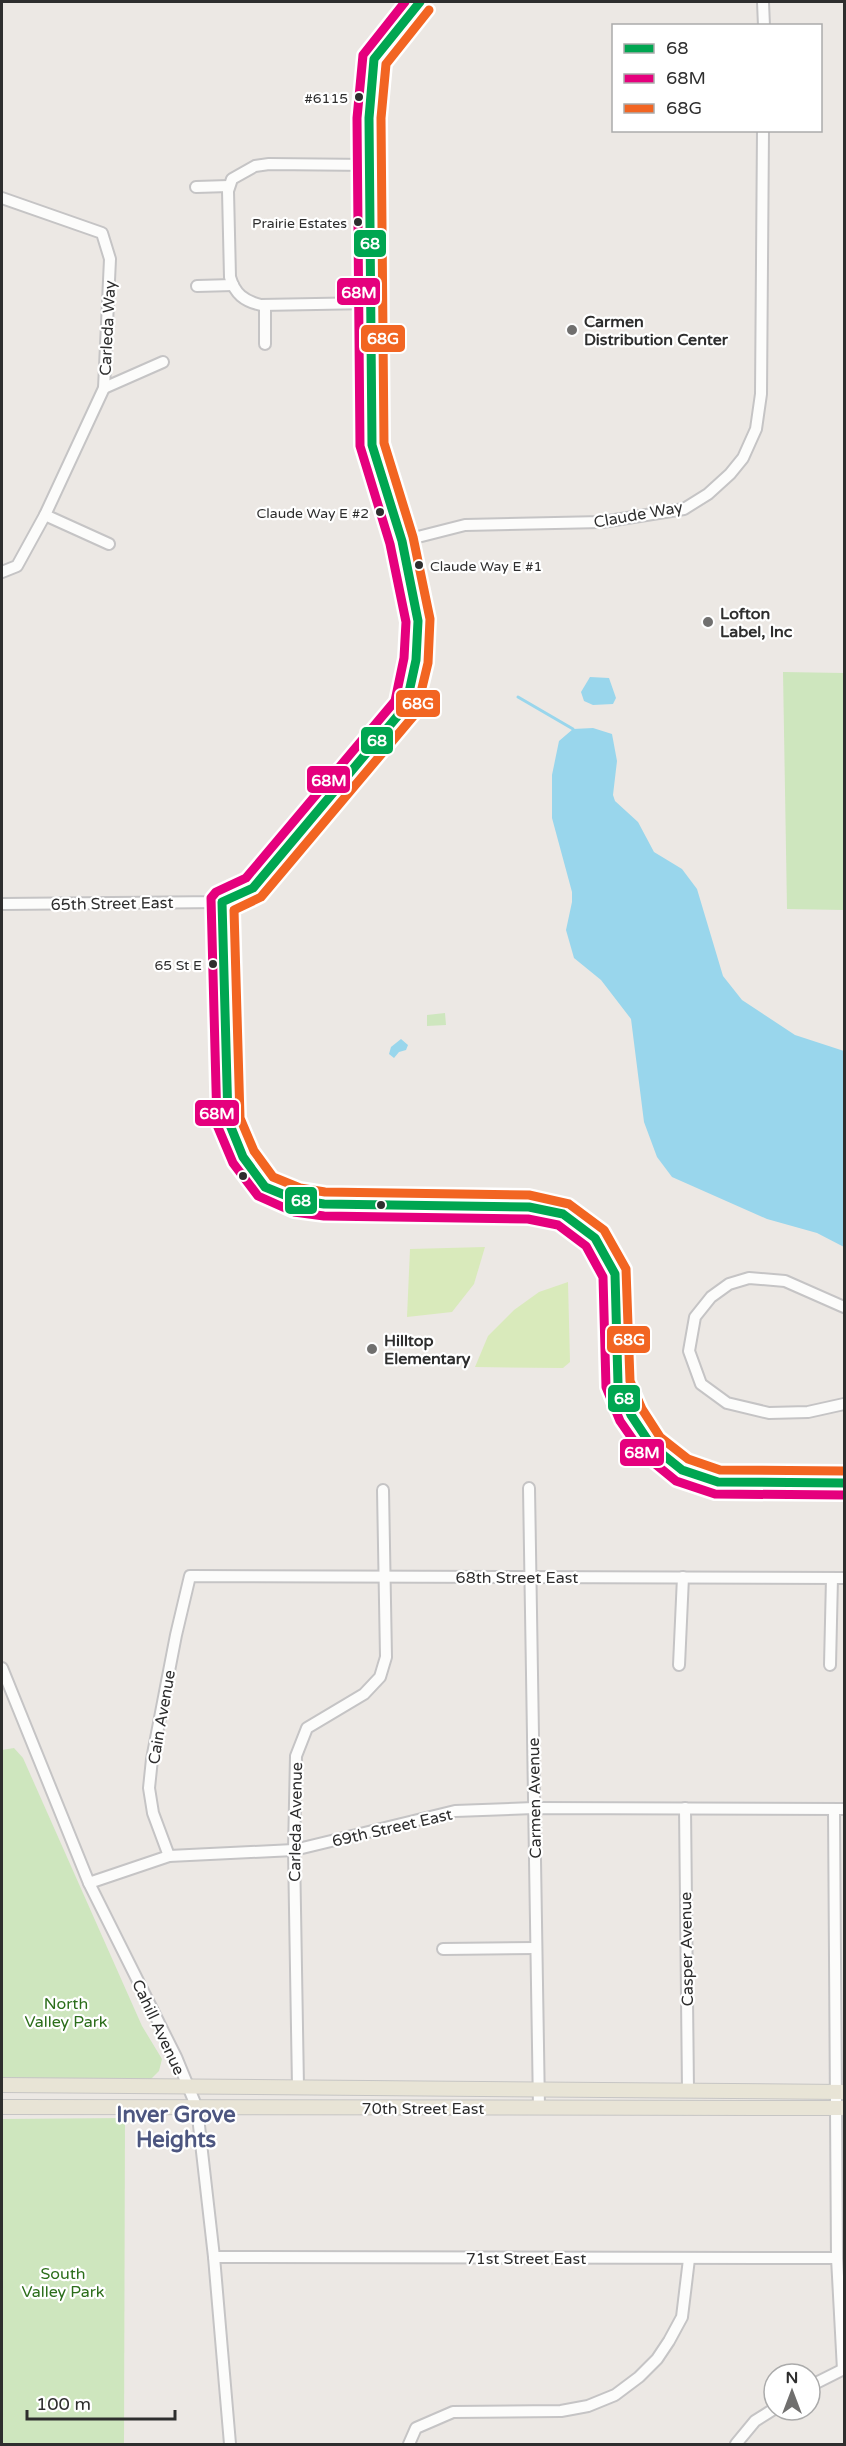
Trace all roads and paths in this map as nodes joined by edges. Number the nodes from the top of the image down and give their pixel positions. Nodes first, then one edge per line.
1 (420, 2) edge
2 (764, 2) edge
3 (764, 24) edge
4 (763, 132) edge
5 (370, 165) junction
6 (229, 186) junction
7 (196, 187) dead end
8 (2, 198) edge
9 (233, 285) junction
10 (196, 286) dead end
11 (371, 303) junction
12 (265, 305) junction
13 (265, 344) dead end
14 (163, 362) dead end
15 (104, 388) junction
16 (45, 515) junction
17 (402, 541) junction
18 (109, 544) dead end
19 (2, 572) edge
20 (222, 902) junction
21 (2, 904) edge
22 (844, 1307) edge
23 (844, 1404) edge
24 (844, 1483) edge
25 (529, 1488) dead end
26 (384, 1490) dead end
27 (190, 1576) joint
28 (386, 1576) junction
29 (532, 1576) junction
30 (683, 1577) junction
31 (832, 1578) junction
32 (844, 1578) edge
33 (679, 1665) dead end
34 (830, 1665) dead end
35 (2, 1668) edge
36 (534, 1808) junction
37 (685, 1808) junction
38 (839, 1809) edge
39 (294, 1850) junction
40 (169, 1856) junction
41 (89, 1883) junction
42 (536, 1948) junction
43 (443, 1949) dead end
44 (2, 2085) edge
45 (187, 2087) junction
46 (298, 2087) junction
47 (538, 2091) junction
48 (688, 2091) junction
49 (841, 2092) edge
50 (2, 2107) edge
51 (197, 2108) junction
52 (538, 2108) junction
53 (841, 2108) edge
54 (214, 2257) junction
55 (837, 2258) junction
56 (689, 2259) junction
57 (844, 2369) edge
58 (822, 2380) edge
59 (762, 2417) edge
60 (230, 2445) edge
61 (409, 2445) edge
62 (736, 2445) edge

1 - 5 street
2 - 3 street
4 - 17 street, Claude Way
5 - 6 street
5 - 11 street
6 - 7 street
6 - 9 street
8 - 15 street, Carleda Way
9 - 10 street
9 - 12 street
11 - 12 street
11 - 17 street
12 - 13 street
14 - 15 street
15 - 16 street, Carleda Way
16 - 18 street
16 - 19 street, Carleda Way
17 - 20 street
20 - 21 street, 65th Street East
20 - 24 street
22 - 23 street
25 - 29 street, Carmen Avenue
26 - 28 street, Carleda Avenue
27 - 28 street, 68th Street East
27 - 40 street, Cain Avenue
28 - 29 street, 68th Street East
28 - 39 street, Carleda Avenue
29 - 30 street, 68th Street East
29 - 36 street, Carmen Avenue
30 - 31 street, 68th Street East
30 - 33 street
31 - 32 street, 68th Street East
31 - 34 street
35 - 41 street, Cahill Avenue
36 - 37 street, 69th Street East
36 - 39 street, 69th Street East
36 - 42 street, Carmen Avenue
37 - 38 street, 69th Street East
37 - 48 street, Casper Avenue
38 - 49 street
39 - 40 street, 69th Street East
39 - 46 street, Carleda Avenue
40 - 41 street, 69th Street East
41 - 45 street, Cahill Avenue
42 - 43 street
42 - 47 street, Carmen Avenue
44 - 45 main road, 70th Street East
45 - 46 main road, 70th Street East
45 - 51 street, Cahill Avenue
46 - 47 main road, 70th Street East
47 - 48 main road, 70th Street East
47 - 52 street, Carmen Avenue
48 - 49 main road, 70th Street East
49 - 53 street
50 - 51 main road, 70th Street East
51 - 52 main road, 70th Street East
51 - 54 street, Cahill Avenue
52 - 53 main road, 70th Street East
53 - 55 street
54 - 56 street, 71st Street East
54 - 60 street, Cahill Avenue
55 - 56 street, 71st Street East
55 - 57 street
56 - 61 street
57 - 58 street
59 - 62 street

